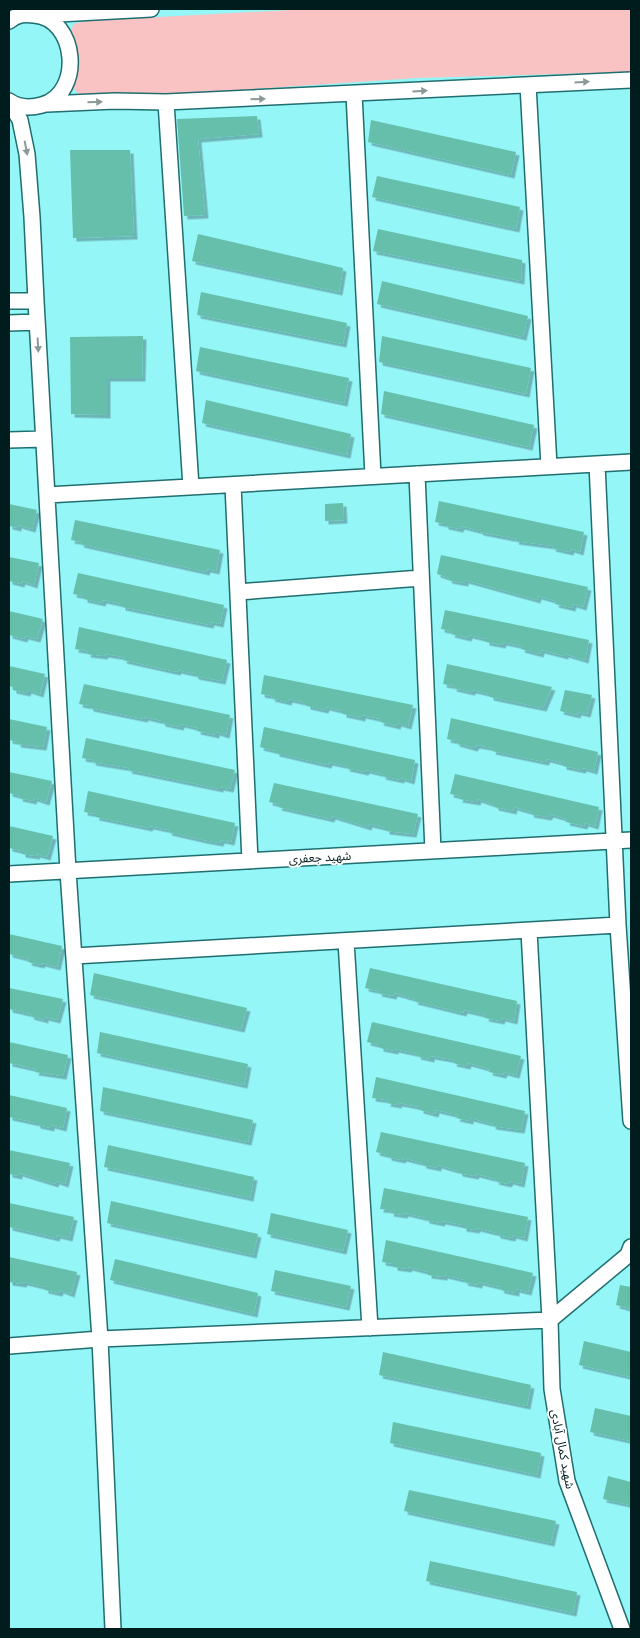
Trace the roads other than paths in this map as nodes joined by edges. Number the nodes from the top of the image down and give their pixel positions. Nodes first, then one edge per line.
1 (151, 9) edge
2 (29, 12) edge
3 (9, 20) edge
4 (631, 80) edge
5 (528, 85) junction
6 (354, 94) junction
7 (10, 102) edge
8 (166, 102) junction
9 (47, 104) junction
10 (9, 301) edge
11 (36, 301) junction
12 (37, 322) junction
13 (9, 323) edge
14 (9, 440) edge
15 (44, 440) junction
16 (631, 462) edge
17 (597, 464) junction
18 (548, 466) junction
19 (417, 474) junction
20 (372, 476) junction
21 (233, 485) junction
22 (191, 487) junction
23 (47, 495) junction
24 (421, 578) junction
25 (238, 592) junction
26 (631, 840) edge
27 (614, 841) junction
28 (433, 851) junction
29 (250, 861) junction
30 (68, 871) junction
31 (9, 874) edge
32 (618, 925) junction
33 (529, 930) junction
34 (346, 941) junction
35 (74, 956) junction
36 (631, 1121) edge
37 (631, 1247) edge
38 (550, 1320) junction
39 (370, 1328) junction
40 (100, 1339) junction
41 (9, 1346) edge
42 (113, 1629) edge
43 (622, 1629) edge

1 - 2 street
2 - 3 street
2 - 9 street
5 -> 4 street
6 -> 5 street
5 - 18 street
8 -> 6 street
6 - 20 street
7 - 9 street
7 -> 11 street
9 -> 8 street
8 - 22 street
10 - 11 street
11 - 12 street
12 - 13 street
12 -> 15 street
14 - 15 street
15 - 23 street
16 - 17 street
17 - 18 street
17 - 27 street
18 - 19 street
19 - 20 street
19 - 24 street
20 - 21 street
21 - 22 street
21 - 25 street
22 - 23 street
23 - 30 street
24 - 25 street
24 - 28 street
25 - 29 street
26 - 27 street, شهید جعفری
27 - 28 street, شهید جعفری
27 - 32 street
28 - 29 street, شهید جعفری
29 - 30 street, شهید جعفری
30 - 31 street, شهید جعفری
30 - 35 street
32 - 33 street
32 - 36 street
33 - 34 street
33 - 38 street, شهید کمال آبادی
34 - 35 street
34 - 39 street
35 - 40 street
37 - 38 street
38 - 39 street
38 - 43 street, شهید کمال آبادی
39 - 40 street
40 - 41 street
40 - 42 street

